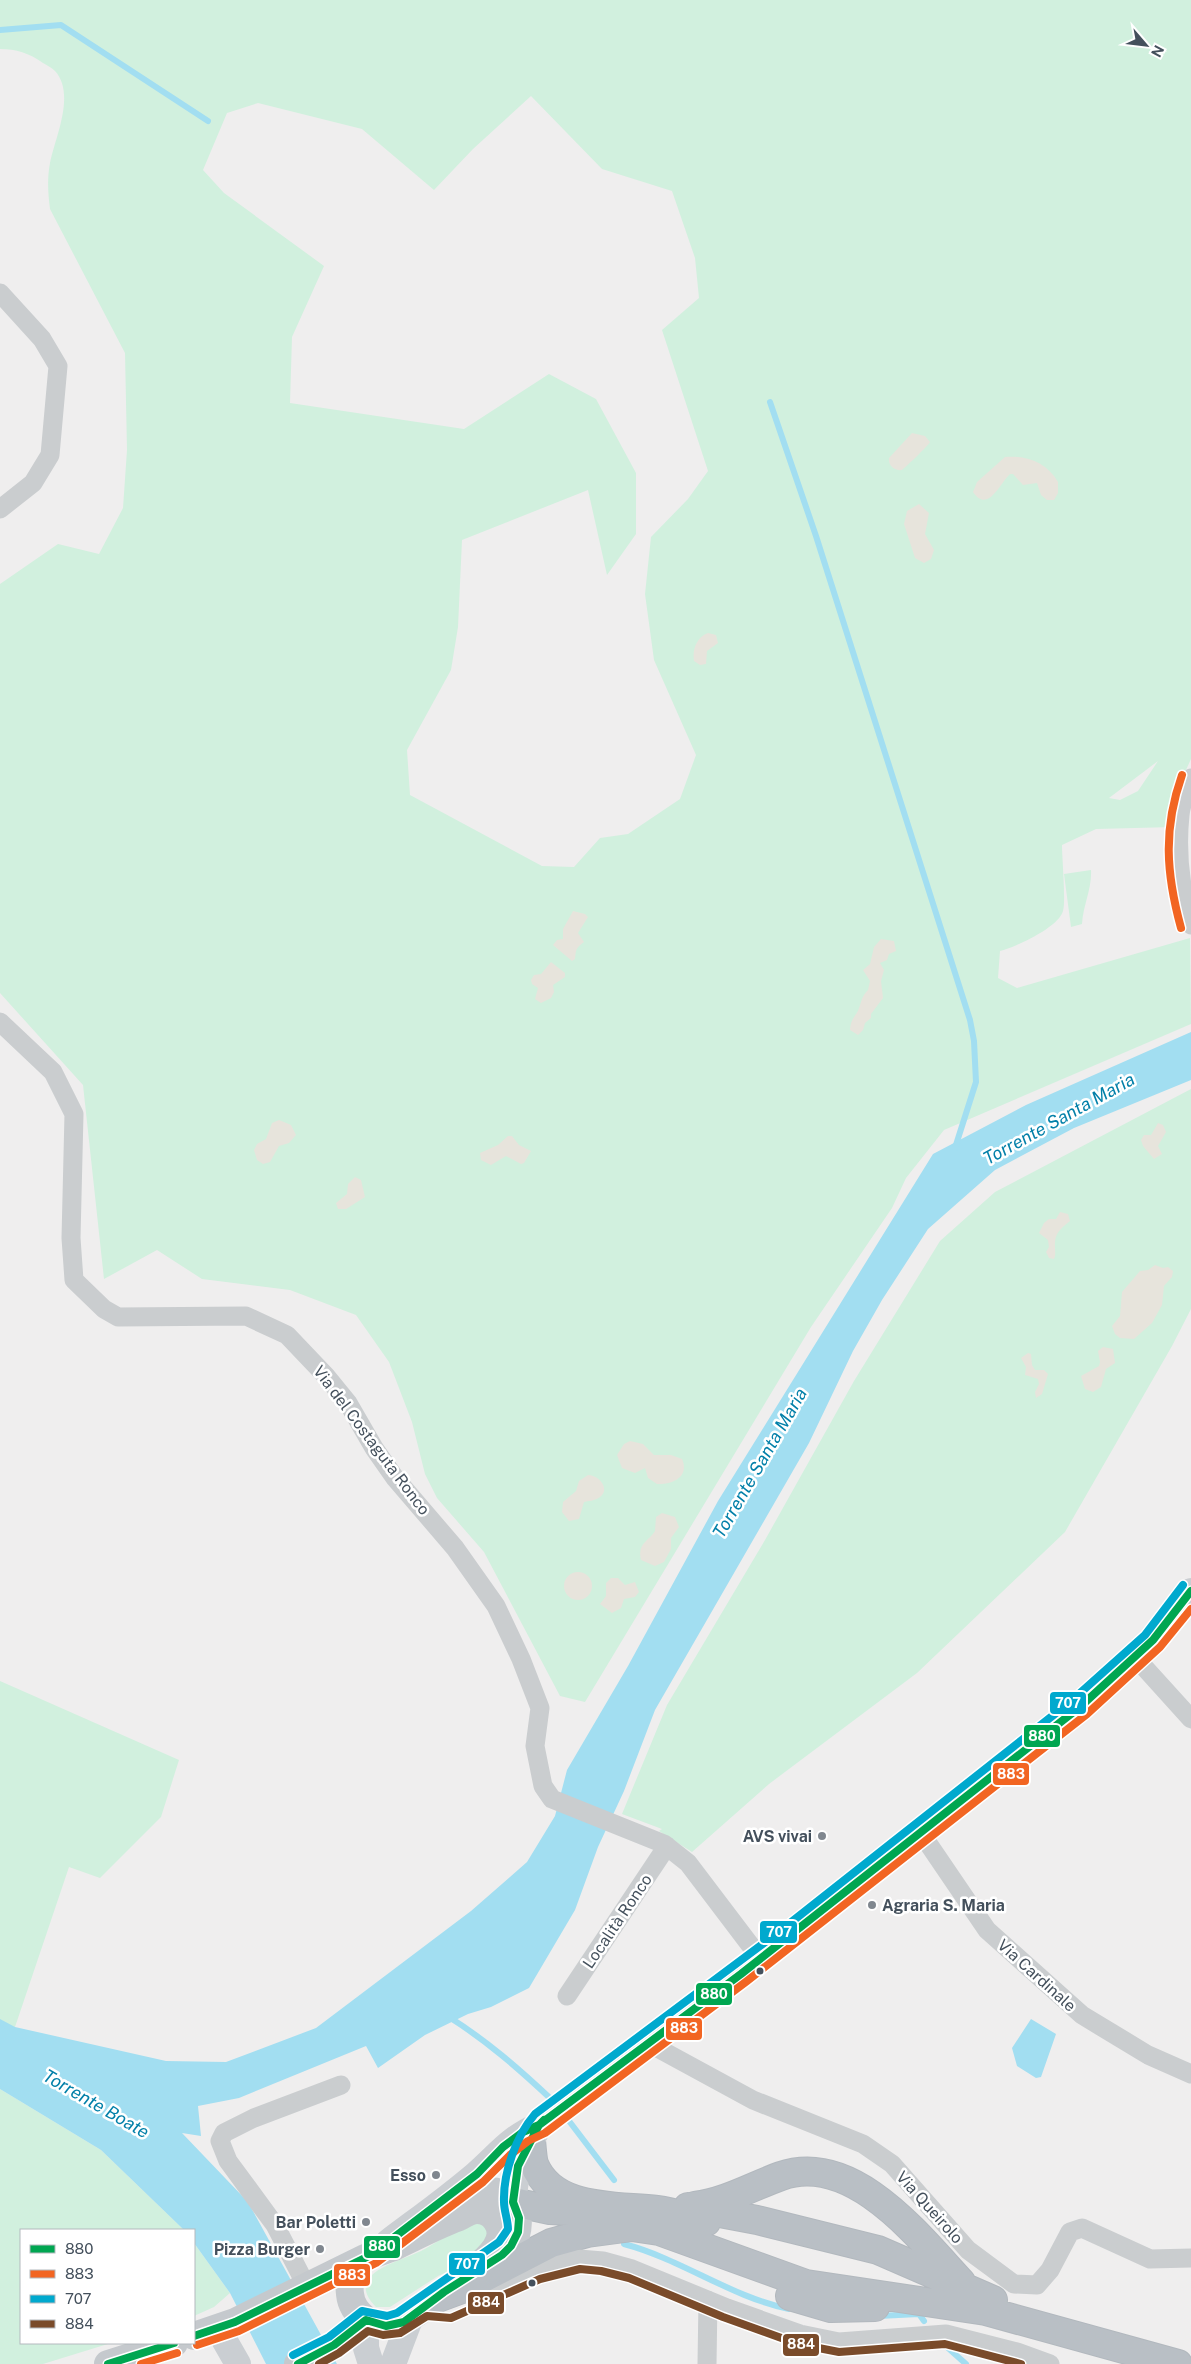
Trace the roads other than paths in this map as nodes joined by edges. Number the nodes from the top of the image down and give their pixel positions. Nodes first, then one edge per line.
1 (0, 293) edge
2 (0, 509) edge
3 (1191, 778) edge
4 (1191, 925) edge
5 (0, 1022) edge
6 (1191, 1592) edge
7 (1135, 1657) junction
8 (1191, 1719) edge
9 (921, 1833) junction
10 (667, 1846) junction
11 (760, 1958) junction
12 (568, 1996) dead end
13 (650, 2044) junction
14 (1191, 2074) edge
15 (341, 2084) dead end
16 (546, 2121) junction
17 (513, 2202) junction
18 (620, 2207) junction
19 (688, 2207) junction
20 (653, 2220) junction
21 (443, 2222) junction
22 (371, 2255) junction
23 (1191, 2258) edge
24 (463, 2280) junction
25 (964, 2285) junction
26 (304, 2288) junction
27 (915, 2299) junction
28 (708, 2300) junction
29 (424, 2307) junction
30 (366, 2320) junction
31 (216, 2329) edge
32 (171, 2344) edge
33 (334, 2346) junction
34 (1183, 2357) edge
35 (108, 2364) edge
36 (238, 2364) edge
37 (298, 2364) edge
38 (360, 2364) edge
39 (371, 2364) edge
40 (393, 2364) edge
41 (707, 2364) edge
42 (1050, 2364) edge

1 - 2 street
3 - 4 street
5 - 10 street, Via del Costaguta Ronco
6 - 7 street
7 - 8 street
7 - 9 street
9 - 11 street
9 - 14 street, Via Cardinale
10 - 11 street
10 - 12 street, Località Ronco
11 - 13 street
13 - 16 street
13 - 23 street, Via Queirolo
15 - 26 street
16 - 17 street
16 - 18 highway
16 - 22 street
17 - 18 highway
17 - 21 main road
17 - 24 main road
18 - 20 highway
19 - 20 highway
19 - 25 highway
19 - 25 highway
20 - 25 highway
20 - 27 highway
20 - 27 highway
20 - 29 highway
21 - 22 main road
21 - 24 main road
22 - 26 main road
22 - 30 main road
24 - 29 main road
25 - 34 highway
26 - 31 main road
27 - 34 highway
28 - 29 street
28 - 41 street
28 - 42 street
29 - 30 main road
29 - 40 street
30 - 33 main road
30 - 39 street
31 - 36 street
32 - 35 main road
33 - 37 main road
33 - 38 street

